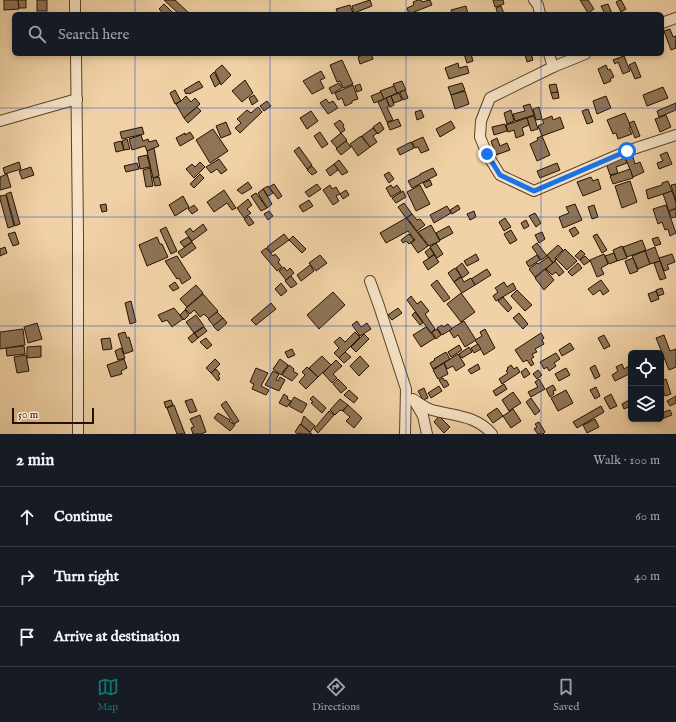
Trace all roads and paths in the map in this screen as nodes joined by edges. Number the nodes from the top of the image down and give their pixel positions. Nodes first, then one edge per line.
1 (75, 0) edge
2 (534, 0) edge
3 (75, 12) edge
4 (540, 12) edge
5 (676, 18) edge
6 (664, 22) edge
7 (76, 56) edge
8 (550, 56) edge
9 (580, 56) edge
10 (553, 67) junction
11 (78, 100) junction
12 (0, 121) edge
13 (676, 135) edge
14 (370, 281) dead end
15 (406, 389) junction
16 (413, 399) junction
17 (78, 434) edge
18 (404, 434) edge
19 (427, 434) edge
20 (492, 434) edge

1 - 3 street
2 - 4 street
5 - 6 street
7 - 11 street
8 - 10 street
9 - 10 street
10 - 13 street
11 - 12 street
11 - 17 street
14 - 15 street
15 - 16 street
15 - 18 street
16 - 19 street
16 - 20 street

